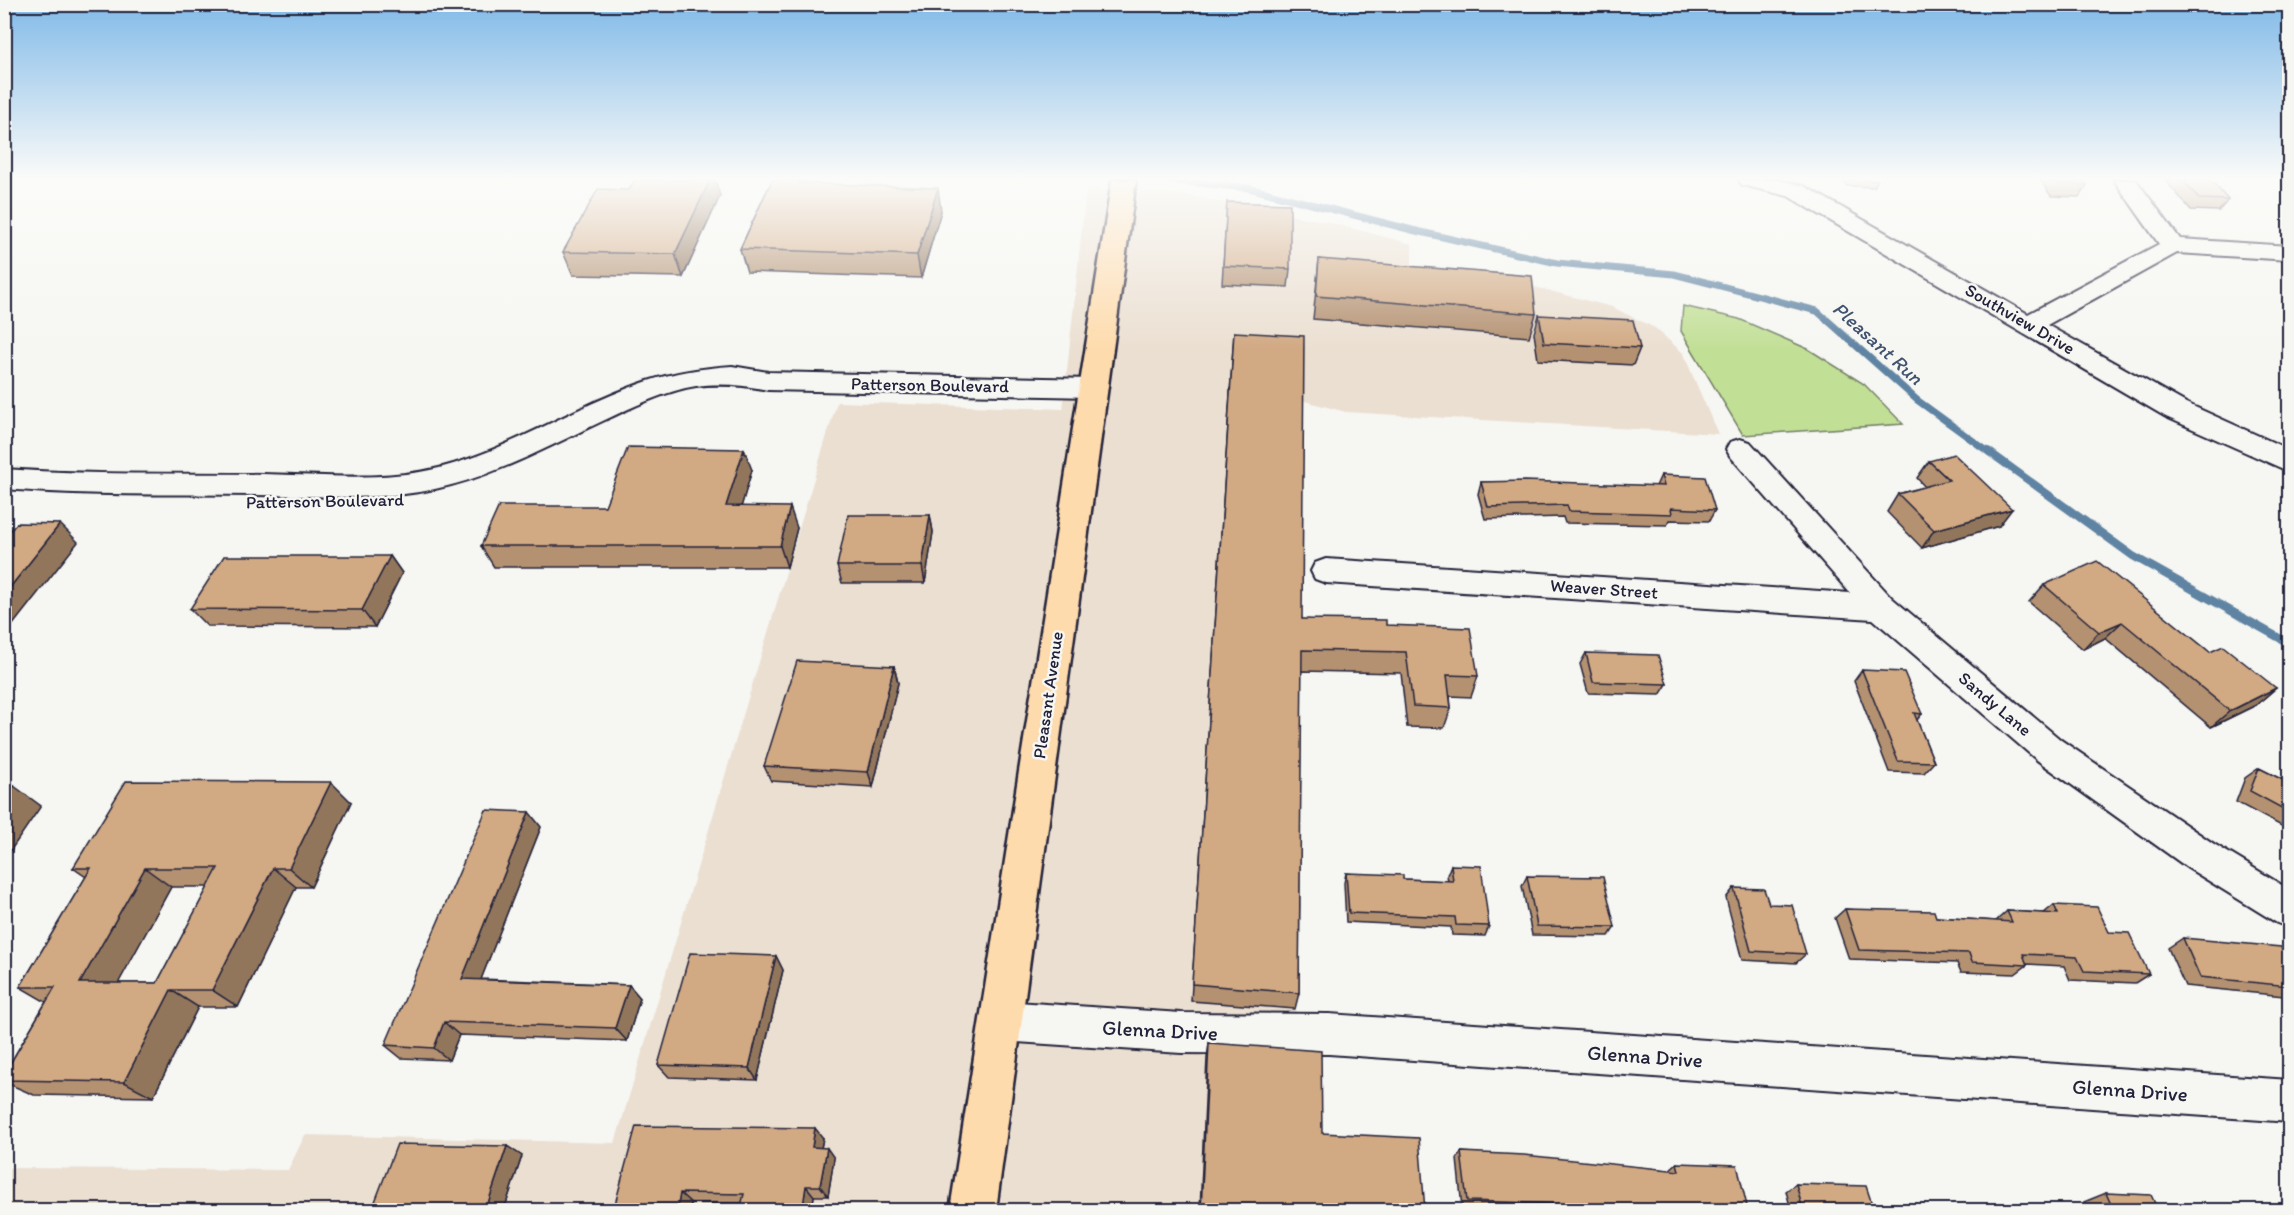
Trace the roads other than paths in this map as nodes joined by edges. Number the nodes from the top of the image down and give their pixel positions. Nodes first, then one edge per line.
1 (1116, 237) edge
2 (1881, 237) edge
3 (2167, 237) edge
4 (2174, 246) junction
5 (2289, 253) edge
6 (2029, 324) junction
7 (768, 381) junction
8 (1092, 388) junction
9 (1740, 449) dead end
10 (2289, 462) edge
11 (4, 479) edge
12 (4, 498) edge
13 (1326, 572) dead end
14 (1881, 607) junction
15 (2289, 911) edge
16 (1001, 1021) junction
17 (2289, 1101) edge
18 (973, 1210) edge

1 - 8 main road, Pleasant Avenue
2 - 6 street, Southview Drive
3 - 4 street
4 - 5 street
4 - 6 street
6 - 10 street, Southview Drive
7 - 8 street, Patterson Boulevard
7 - 11 street, Patterson Boulevard
7 - 12 street, Patterson Boulevard
8 - 16 main road, Pleasant Avenue
9 - 14 street, Sandy Lane
13 - 14 street, Weaver Street
14 - 15 street, Sandy Lane
16 - 17 street, Glenna Drive
16 - 18 main road, Pleasant Avenue

